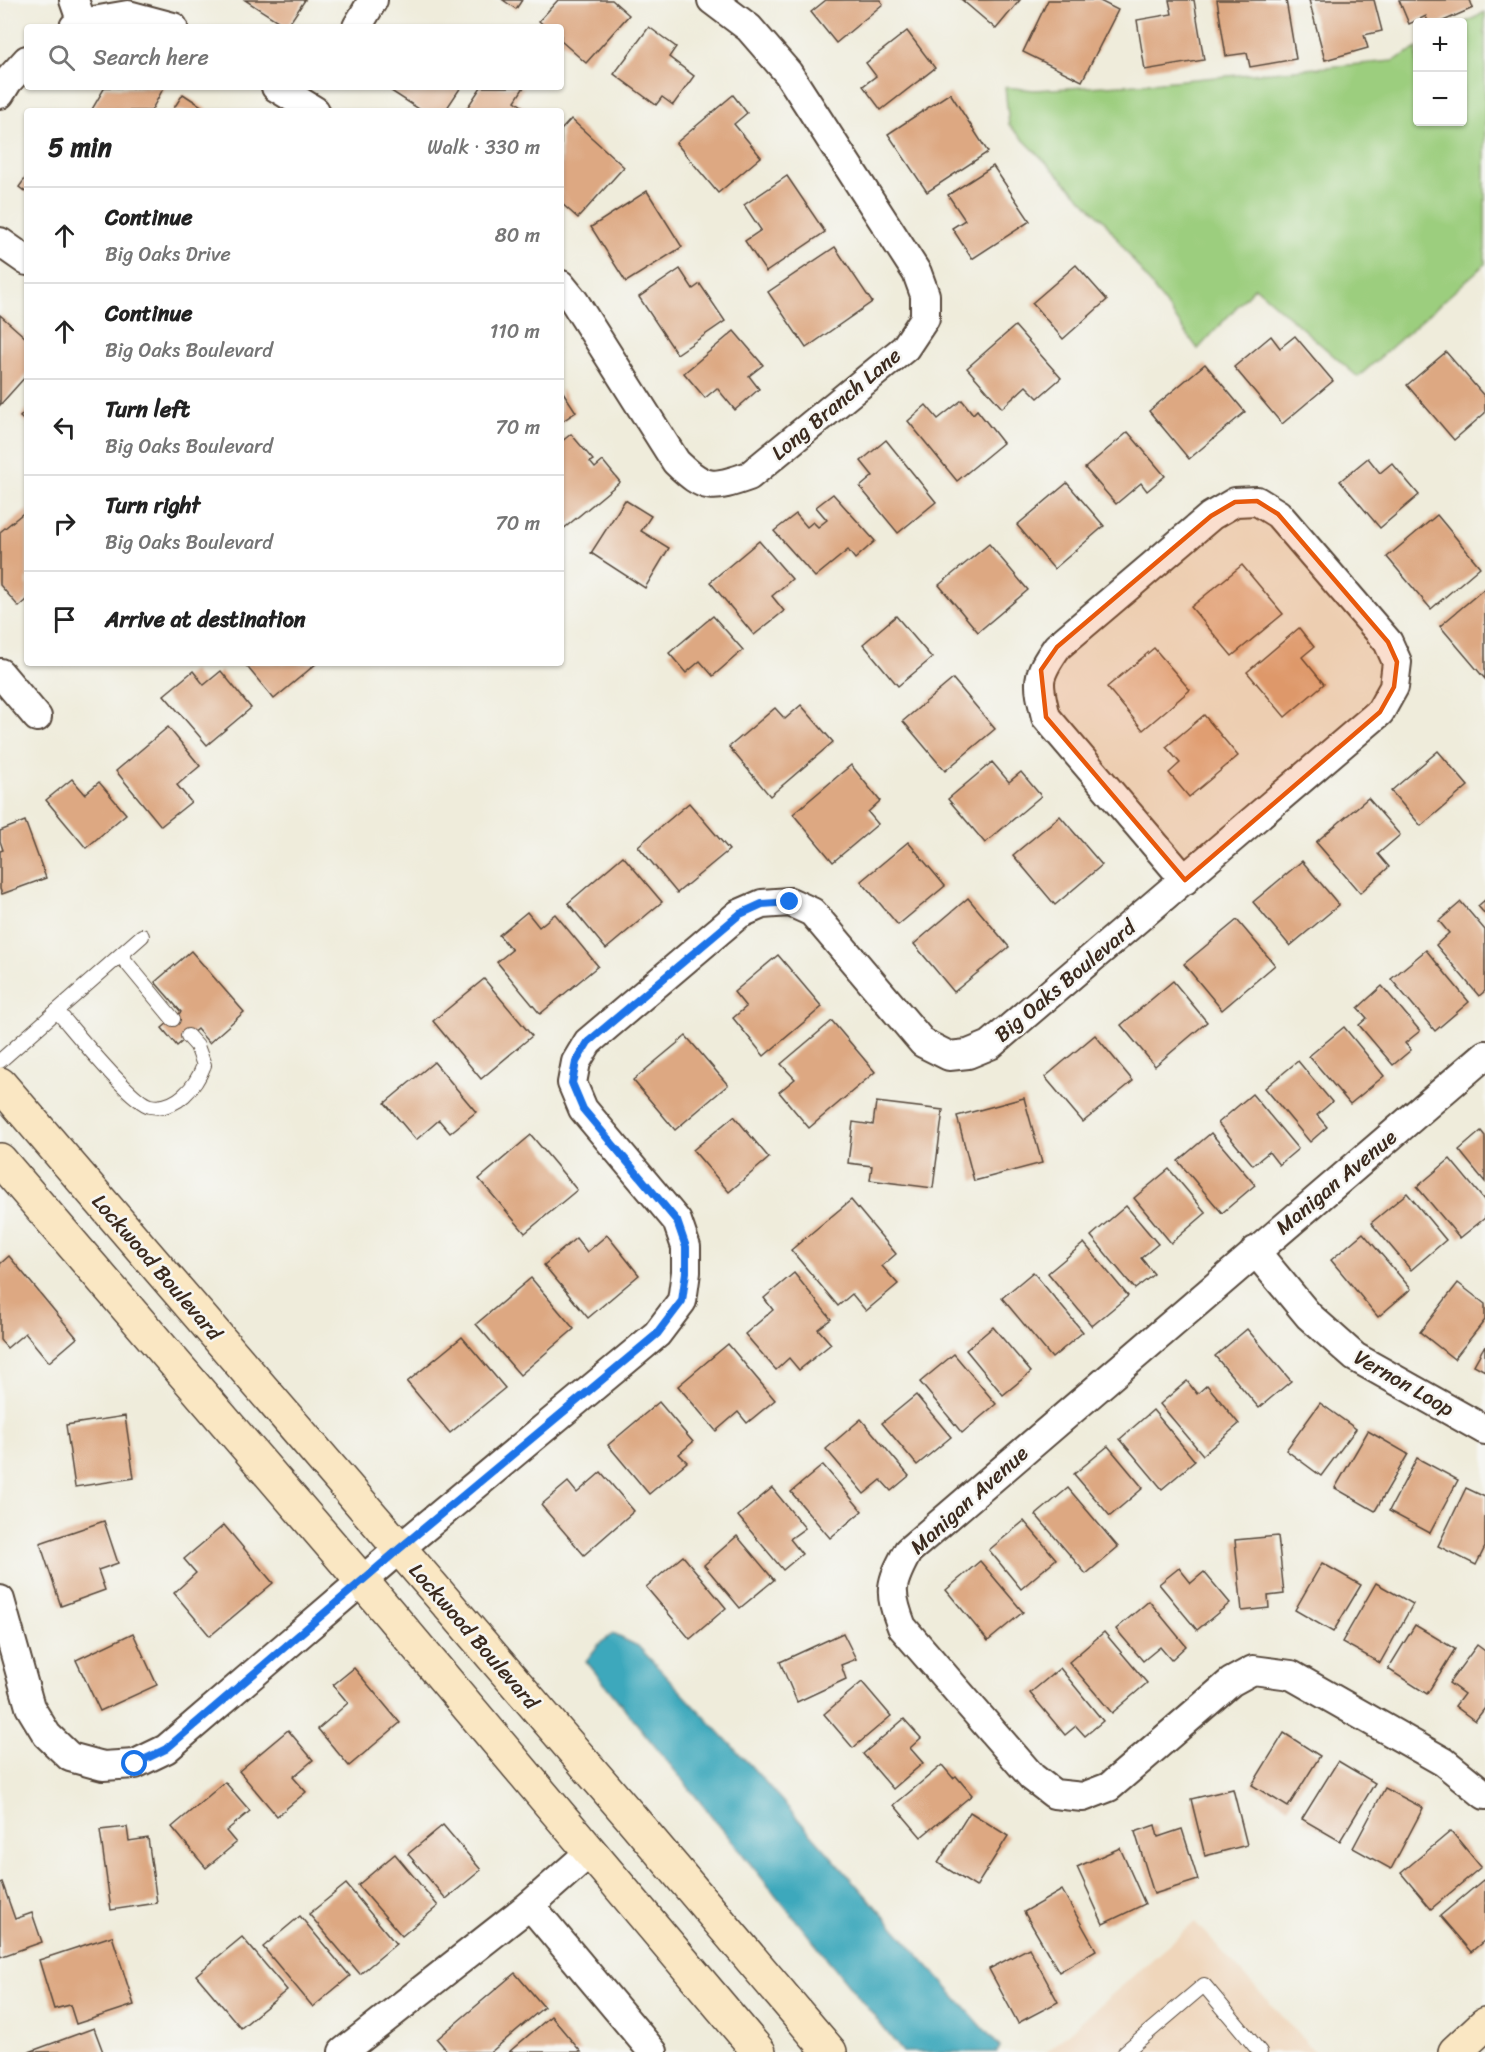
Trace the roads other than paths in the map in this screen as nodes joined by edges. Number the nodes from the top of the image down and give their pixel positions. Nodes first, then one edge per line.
1 (373, 0) edge
2 (712, 0) edge
3 (77, 17) edge
4 (162, 24) edge
5 (359, 24) edge
6 (24, 63) edge
7 (284, 90) edge
8 (0, 94) edge
9 (315, 102) edge
10 (0, 242) edge
11 (24, 259) edge
12 (564, 289) edge
13 (0, 673) edge
14 (37, 717) dead end
15 (1185, 880) junction
16 (142, 936) dead end
17 (121, 956) junction
18 (57, 1011) junction
19 (173, 1019) dead end
20 (188, 1036) dead end
21 (1485, 1055) edge
22 (0, 1061) edge
23 (0, 1084) edge
24 (0, 1160) edge
25 (1255, 1251) junction
26 (1485, 1430) edge
27 (399, 1549) junction
28 (362, 1581) junction
29 (0, 1600) edge
30 (1485, 1795) edge
31 (590, 1852) junction
32 (530, 1905) junction
33 (1485, 2024) edge
34 (343, 2052) edge
35 (653, 2052) edge
36 (759, 2052) edge
37 (830, 2052) edge
38 (1125, 2052) edge
39 (1260, 2052) edge
40 (1455, 2052) edge

1 - 5 street
2 - 12 street, Long Branch Lane
3 - 4 street
6 - 8 street
7 - 9 street
10 - 11 street
13 - 14 street
15 - 15 street, Big Oaks Boulevard
15 - 27 street, Big Oaks Boulevard
16 - 17 lane
17 - 18 lane
17 - 19 lane
18 - 20 lane
18 - 22 lane
21 - 25 street, Manigan Avenue
23 - 27 main road, Lockwood Boulevard
24 - 28 main road
25 - 26 street, Vernon Loop
25 - 30 street, Manigan Avenue
27 - 28 street, Big Oaks Boulevard
27 - 37 main road, Lockwood Boulevard
28 - 29 street, Big Oaks Boulevard
28 - 31 main road
31 - 32 street
31 - 36 main road
32 - 34 street
32 - 35 street
33 - 40 main road
38 - 39 lane

